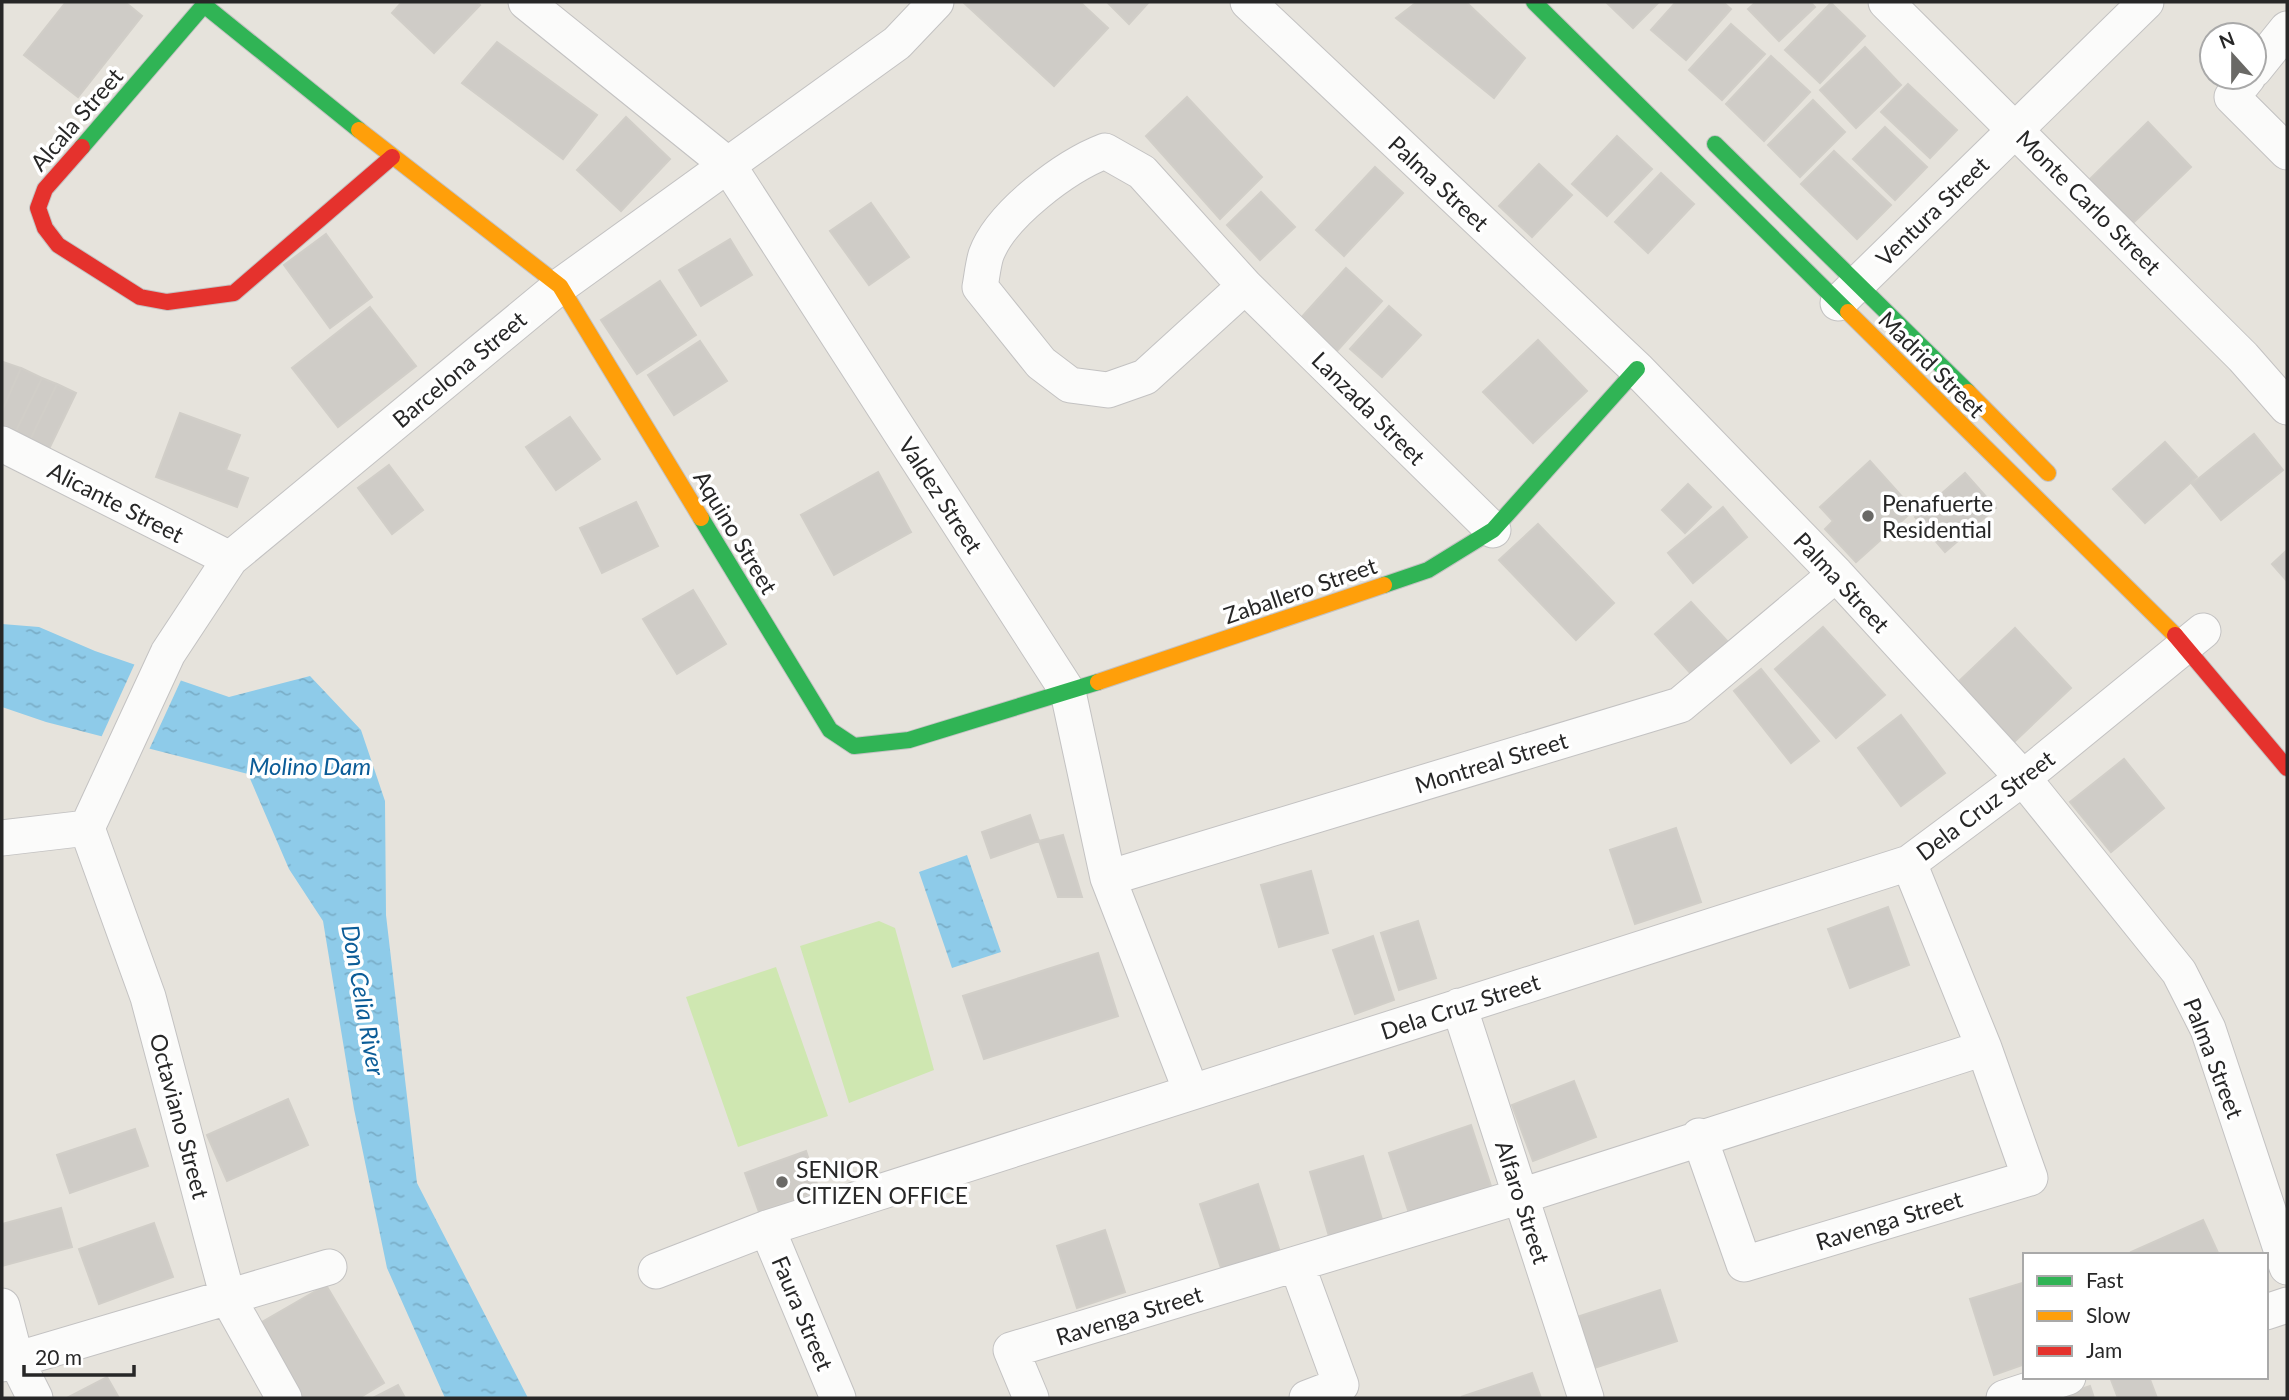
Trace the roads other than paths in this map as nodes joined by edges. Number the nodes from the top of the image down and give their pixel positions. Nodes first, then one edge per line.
1 (526, 2) edge
2 (936, 2) edge
3 (1248, 2) edge
4 (1534, 2) edge
5 (1886, 2) edge
6 (2146, 2) edge
7 (2287, 29) edge
8 (2268, 53) edge
9 (2237, 91) edge
10 (2016, 129) junction
11 (1702, 132) dead end
12 (2287, 152) edge
13 (392, 157) junction
14 (728, 165) junction
15 (560, 286) junction
16 (1245, 286) junction
17 (1849, 292) junction
18 (1637, 369) junction
19 (2287, 407) edge
20 (2, 444) edge
21 (2060, 485) dead end
22 (1493, 530) junction
23 (230, 559) junction
24 (1836, 574) junction
25 (2199, 635) junction
26 (1068, 692) junction
27 (909, 740) joint
28 (2287, 768) edge
29 (2023, 778) junction
30 (87, 828) junction
31 (2, 838) edge
32 (1909, 863) junction
33 (1108, 878) junction
34 (1459, 1006) junction
35 (1984, 1048) junction
36 (1191, 1091) junction
37 (1699, 1136) junction
38 (1521, 1196) junction
39 (767, 1228) junction
40 (1297, 1265) junction
41 (2287, 1266) edge
42 (329, 1267) dead end
43 (656, 1271) dead end
44 (228, 1298) junction
45 (2287, 1305) edge
46 (2, 1306) edge
47 (2268, 1311) edge
48 (9, 1362) edge
49 (2062, 1379) edge
50 (35, 1398) edge
51 (284, 1398) edge
52 (838, 1398) edge
53 (1031, 1398) edge
54 (1307, 1398) edge
55 (1586, 1398) edge
56 (2004, 1398) edge

1 - 14 street, Valdez Street
2 - 14 street, Barcelona Street
3 - 18 street, Palma Street
4 - 17 street, Madrid Street
5 - 10 street, Monte Carlo Street
6 - 10 street, Ventura Street
7 - 8 street
9 - 12 street
10 - 17 street, Ventura Street
10 - 19 street, Monte Carlo Street
11 - 17 street, Madrid Street
13 - 13 street, Alcala Street
13 - 15 street, Alcala Street
14 - 15 street, Barcelona Street
14 - 26 street, Valdez Street
15 - 23 street, Barcelona Street
15 - 27 street, Aquino Street
16 - 16 street, Lanzada Street
16 - 22 street, Lanzada Street
17 - 21 street, Madrid Street
17 - 25 street, Madrid Street
18 - 22 street, Zaballero Street
18 - 24 street, Palma Street
20 - 23 street, Alicante Street
22 - 26 street, Zaballero Street
23 - 30 street, Barcelona Street
24 - 29 street, Palma Street
24 - 33 street, Montreal Street
25 - 28 street, Madrid Street
25 - 29 street, Dela Cruz Street
26 - 27 street, Zaballero Street
26 - 33 street, Valdez Street
29 - 32 street, Dela Cruz Street
29 - 41 street, Palma Street
30 - 31 street
30 - 44 street, Octaviano Street
32 - 34 street, Dela Cruz Street
32 - 35 street, Ravenga Street
33 - 36 street, Valdez Street
34 - 36 street, Dela Cruz Street
34 - 38 street, Alfaro Street
35 - 37 street, Ravenga Street
35 - 37 street, Ravenga Street
36 - 39 street, Dela Cruz Street
37 - 38 street, Ravenga Street
38 - 40 street, Ravenga Street
38 - 55 street, Alfaro Street
39 - 43 street, Dela Cruz Street
39 - 52 street, Faura Street
40 - 53 street, Ravenga Street
40 - 54 street
42 - 44 street
44 - 48 street
44 - 51 street, Octaviano Street
45 - 47 street
46 - 48 street
48 - 50 street
49 - 56 street

